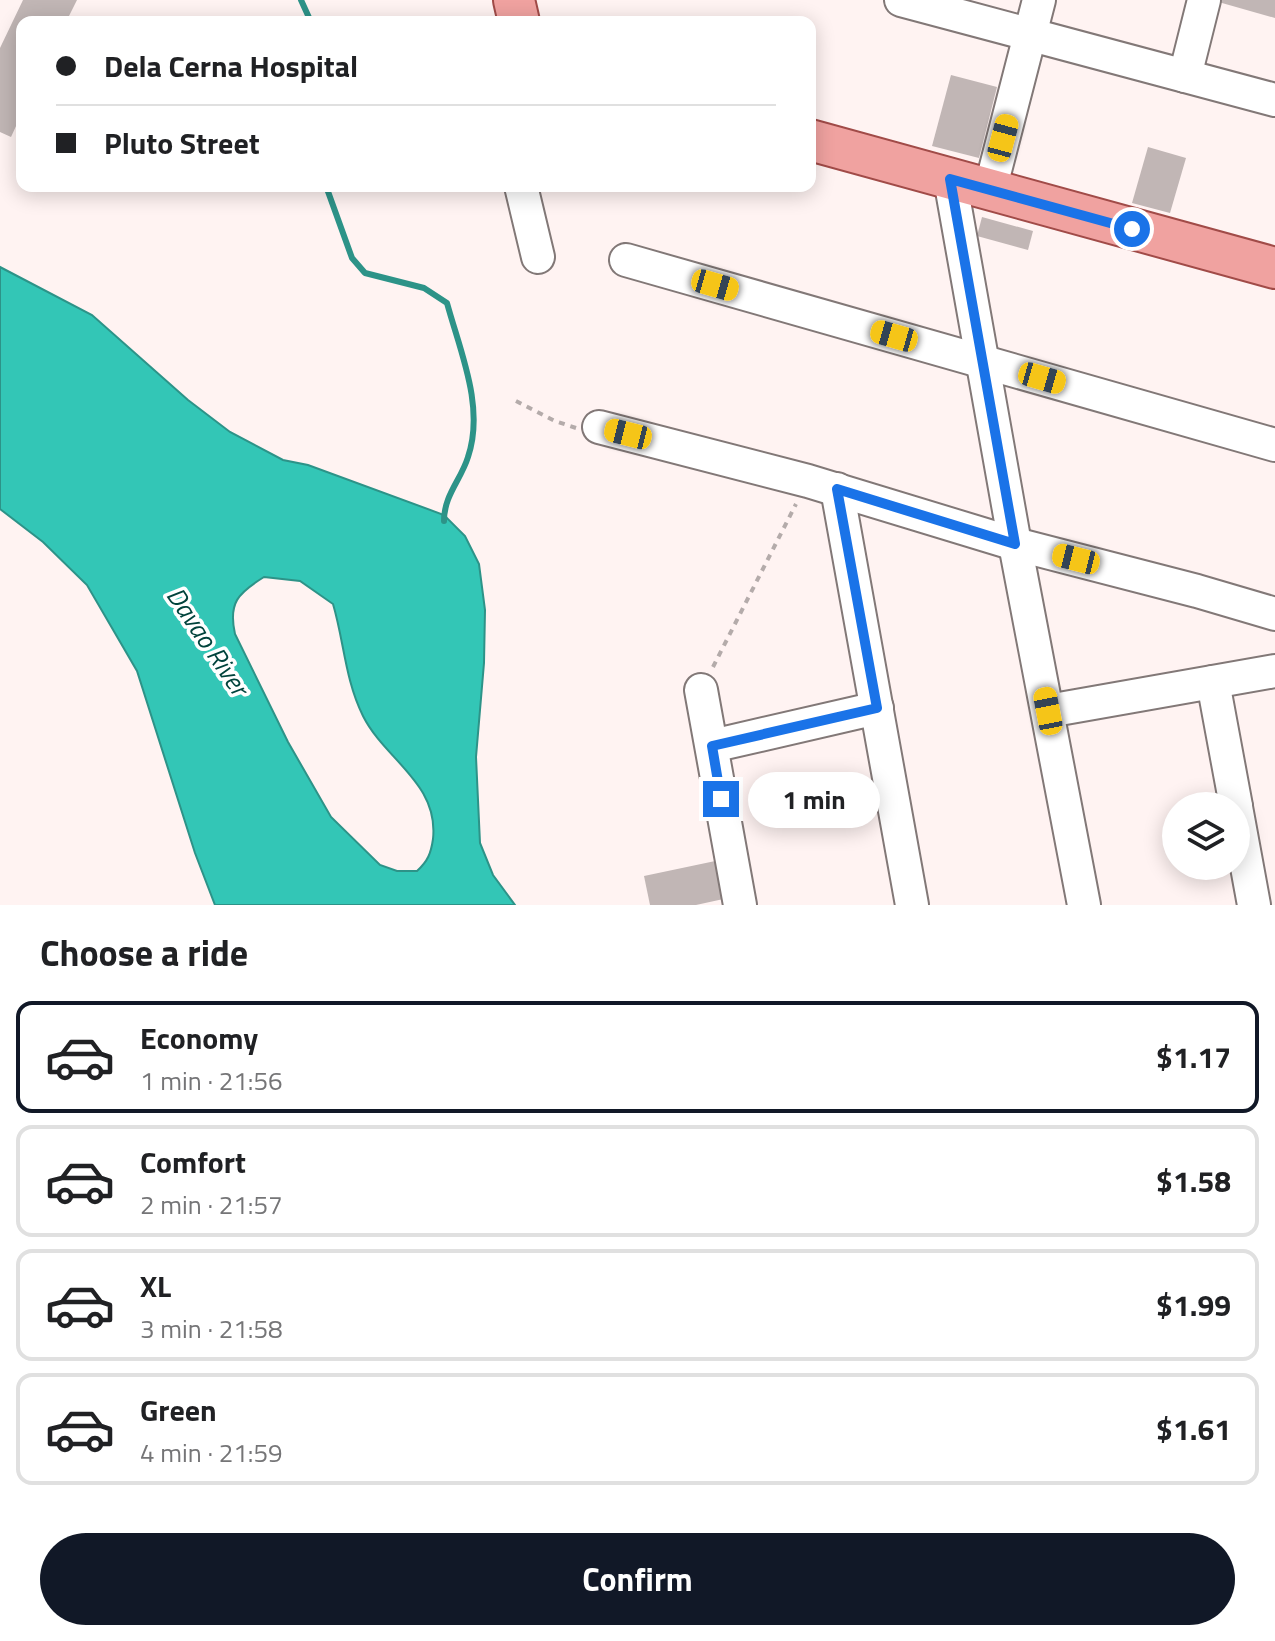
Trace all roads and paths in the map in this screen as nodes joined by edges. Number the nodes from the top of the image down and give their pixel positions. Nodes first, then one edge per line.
1 (901, 0) edge
2 (1039, 0) edge
3 (1204, 0) edge
4 (1030, 35) junction
5 (1185, 76) junction
6 (1275, 100) edge
7 (816, 142) edge
8 (950, 179) junction
9 (990, 190) junction
10 (522, 192) edge
11 (538, 257) dead end
12 (626, 260) dead end
13 (1275, 268) edge
14 (984, 361) junction
15 (516, 401) dead end
16 (599, 427) joint
17 (1275, 445) edge
18 (822, 485) junction
19 (1015, 544) junction
20 (1275, 614) edge
21 (1275, 671) edge
22 (1213, 682) junction
23 (701, 690) joint
24 (877, 708) junction
25 (1048, 711) junction
26 (712, 746) junction
27 (1233, 792) edge
28 (1249, 880) edge
29 (740, 905) edge
30 (912, 905) edge
31 (1084, 905) edge
32 (1254, 905) edge

1 - 4 street
2 - 4 street
3 - 5 street
4 - 5 street
4 - 9 street
5 - 6 street
7 - 8 main road
8 - 9 main road
8 - 14 street
9 - 13 main road
10 - 11 street
12 - 14 street
14 - 17 street
14 - 19 street
15 - 16 path
16 - 18 street
18 - 19 street
18 - 23 path
18 - 24 street
19 - 20 street
19 - 25 street
21 - 22 street
22 - 25 street
22 - 27 street
23 - 26 street
24 - 26 street
24 - 30 street
25 - 31 street
26 - 29 street
28 - 32 street

